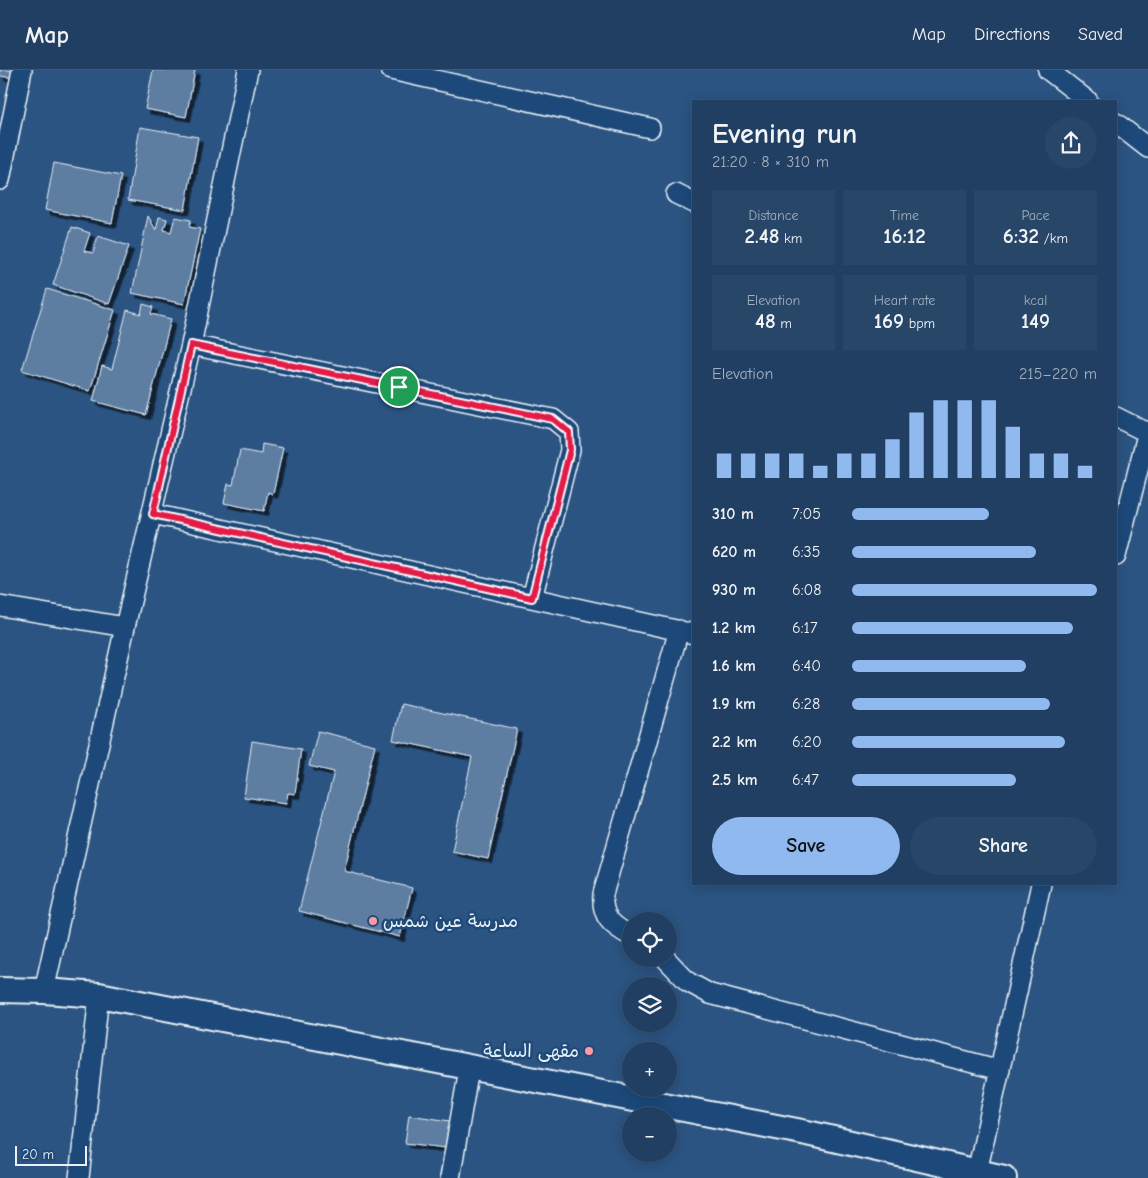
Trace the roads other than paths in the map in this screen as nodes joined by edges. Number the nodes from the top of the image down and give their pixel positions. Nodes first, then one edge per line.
1 (22, 70) edge
2 (248, 70) edge
3 (391, 70) edge
4 (1048, 70) edge
5 (1087, 100) edge
6 (1117, 124) edge
7 (650, 128) dead end
8 (1148, 148) edge
9 (0, 180) edge
10 (676, 194) dead end
11 (692, 202) edge
12 (191, 345) junction
13 (1117, 418) edge
14 (1148, 433) edge
15 (153, 514) junction
16 (1119, 530) edge
17 (1117, 547) edge
18 (532, 598) junction
19 (0, 606) edge
20 (125, 628) junction
21 (686, 632) edge
22 (1041, 885) edge
23 (622, 932) edge
24 (674, 967) edge
25 (0, 990) edge
26 (44, 991) junction
27 (98, 995) junction
28 (469, 1069) junction
29 (1000, 1070) junction
30 (977, 1172) junction
31 (79, 1178) edge
32 (450, 1178) edge
33 (1004, 1178) edge

1 - 9 street
2 - 12 street
3 - 7 street
4 - 5 street
6 - 8 street
10 - 11 street
12 - 15 street
12 - 18 street
13 - 14 street
14 - 16 street
15 - 18 street
15 - 20 street
16 - 17 street
18 - 21 street
19 - 20 street
20 - 26 street
21 - 23 street
22 - 29 street
24 - 29 street
25 - 26 street
26 - 27 street
27 - 28 street
27 - 31 street
28 - 30 street
28 - 32 street
29 - 30 street
30 - 33 street

